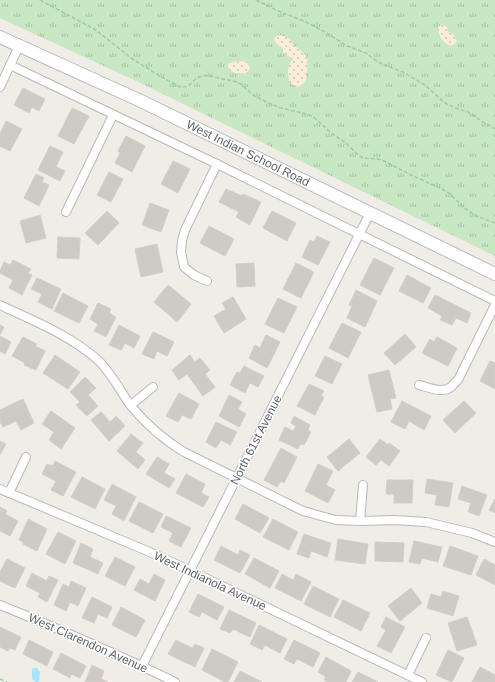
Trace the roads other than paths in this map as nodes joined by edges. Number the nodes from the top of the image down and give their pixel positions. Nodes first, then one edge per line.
1 (0, 37) edge
2 (19, 46) junction
3 (10, 65) junction
4 (0, 87) edge
5 (113, 115) junction
6 (217, 164) junction
7 (66, 212) dead end
8 (370, 213) junction
9 (359, 235) junction
10 (495, 274) edge
11 (206, 281) dead end
12 (495, 301) edge
13 (0, 305) edge
14 (495, 305) edge
15 (419, 384) dead end
16 (153, 387) dead end
17 (131, 405) junction
18 (26, 457) dead end
19 (236, 478) junction
20 (363, 485) dead end
21 (0, 489) edge
22 (9, 493) junction
23 (360, 521) junction
24 (495, 542) edge
25 (190, 570) junction
26 (0, 605) edge
27 (426, 638) dead end
28 (142, 666) junction
29 (408, 675) junction
30 (175, 682) edge
31 (422, 682) edge

1 - 2 main road, West Indian School Road
2 - 3 street
2 - 8 main road, West Indian School Road
3 - 4 street
3 - 5 street, West Indian School Road
5 - 6 street, West Indian School Road
5 - 7 street
6 - 9 street, West Indian School Road
6 - 11 street
8 - 9 street, North 61st Avenue
8 - 10 main road, West Indian School Road
9 - 12 street, West Indian School Road
9 - 19 street, North 61st Avenue
13 - 17 street
14 - 15 street
16 - 17 street
17 - 19 street
18 - 22 street
19 - 23 street
19 - 25 street, North 61st Avenue
20 - 23 street
21 - 22 street, West Indianola Avenue
22 - 25 street, West Indianola Avenue
23 - 24 street
25 - 28 street, North 61st Avenue
25 - 29 street, West Indianola Avenue
26 - 28 street, West Clarendon Avenue
27 - 29 street
28 - 30 street, West Clarendon Avenue
29 - 31 street, West Indianola Avenue

